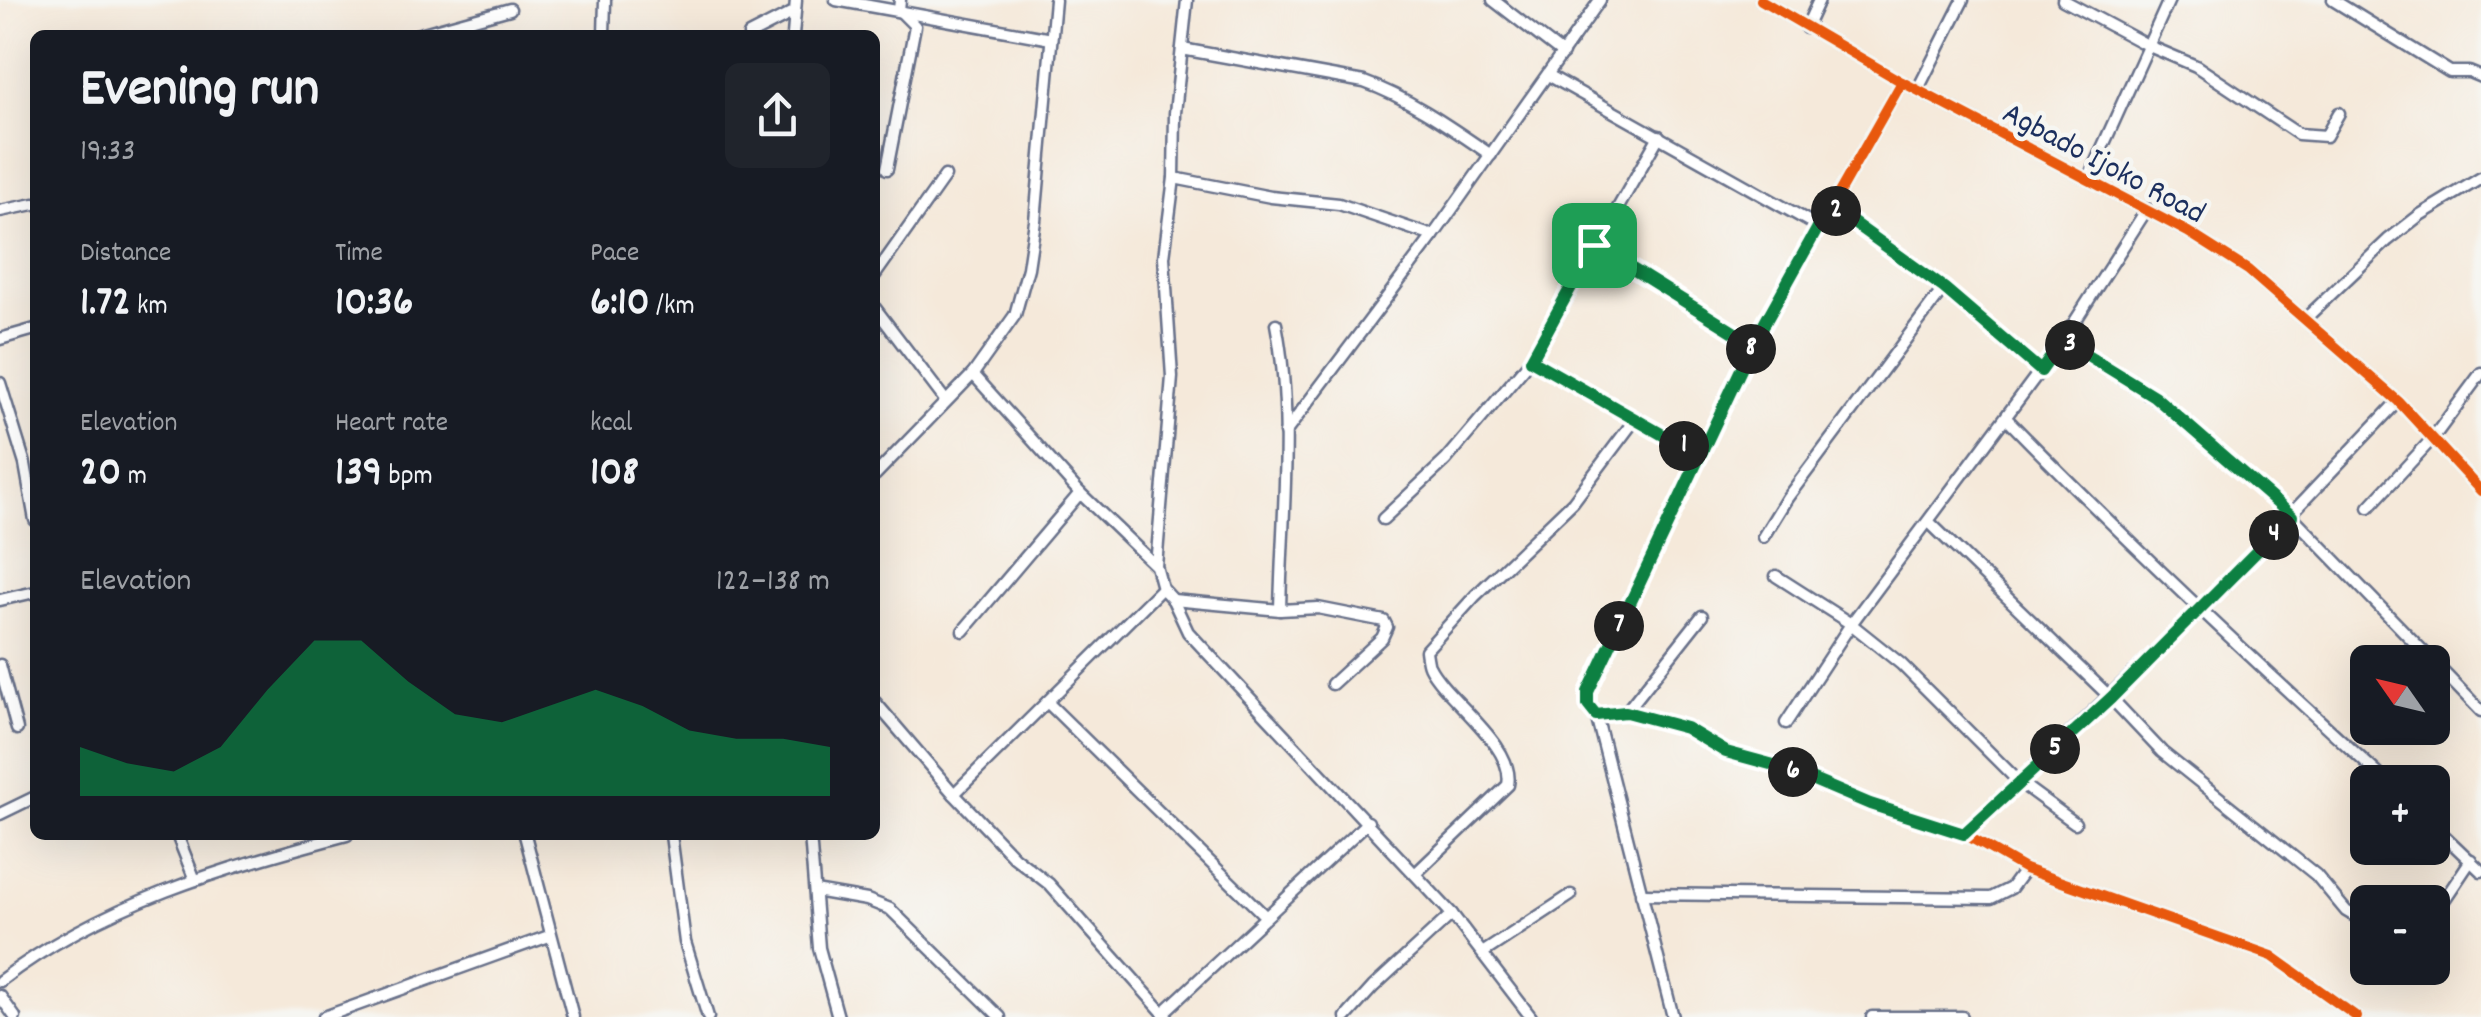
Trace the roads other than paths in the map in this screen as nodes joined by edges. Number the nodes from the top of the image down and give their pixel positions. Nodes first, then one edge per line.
1 (605, 0) edge
2 (836, 0) edge
3 (1056, 0) edge
4 (1187, 0) edge
5 (1493, 0) edge
6 (1600, 0) edge
7 (1762, 0) edge
8 (1819, 0) edge
9 (1963, 0) edge
10 (2063, 0) edge
11 (2169, 0) edge
12 (2333, 0) edge
13 (900, 5) edge
14 (795, 6) edge
15 (510, 9) dead end
16 (1806, 28) junction
17 (434, 30) edge
18 (604, 30) edge
19 (757, 30) edge
20 (1051, 39) junction
21 (2150, 46) junction
22 (1182, 48) junction
23 (1563, 54) junction
24 (1548, 75) junction
25 (2481, 78) edge
26 (1902, 82) junction
27 (1918, 89) junction
28 (2338, 113) dead end
29 (1658, 136) junction
30 (1491, 154) junction
31 (887, 169) dead end
32 (945, 176) dead end
33 (1174, 178) junction
34 (2088, 178) junction
35 (2481, 178) edge
36 (30, 205) edge
37 (1830, 206) junction
38 (2146, 209) junction
39 (0, 212) edge
40 (1818, 227) junction
41 (1433, 236) junction
42 (1594, 245) junction
43 (880, 268) edge
44 (1944, 288) junction
45 (880, 315) edge
46 (2306, 318) junction
47 (1276, 324) dead end
48 (30, 330) edge
49 (0, 339) edge
50 (2063, 340) junction
51 (1753, 344) junction
52 (1531, 360) junction
53 (2041, 371) junction
54 (2481, 373) edge
55 (973, 374) junction
56 (0, 383) edge
57 (945, 400) junction
58 (2398, 401) junction
59 (1636, 418) junction
60 (2006, 418) junction
61 (1285, 433) junction
62 (2434, 438) junction
63 (1700, 456) junction
64 (30, 463) edge
65 (880, 470) edge
66 (2481, 491) edge
67 (1080, 493) junction
68 (2370, 507) dead end
69 (2292, 516) junction
70 (1383, 519) dead end
71 (1929, 522) junction
72 (1763, 537) dead end
73 (1156, 566) junction
74 (1776, 576) dead end
75 (1162, 588) junction
76 (30, 593) edge
77 (0, 600) edge
78 (1173, 600) junction
79 (2202, 608) junction
80 (1280, 610) junction
81 (1702, 616) dead end
82 (1851, 624) junction
83 (963, 631) dead end
84 (0, 665) edge
85 (1332, 684) dead end
86 (2111, 698) junction
87 (1047, 702) junction
88 (880, 708) edge
89 (2481, 711) edge
90 (1626, 712) junction
91 (1596, 715) junction
92 (1786, 723) dead end
93 (17, 729) dead end
94 (2368, 765) edge
95 (2020, 782) junction
96 (954, 794) junction
97 (30, 799) edge
98 (0, 814) edge
99 (1368, 822) junction
100 (2075, 823) dead end
101 (1964, 834) junction
102 (179, 840) edge
103 (313, 840) edge
104 (525, 840) edge
105 (673, 840) edge
106 (810, 840) edge
107 (2450, 840) edge
108 (2472, 860) junction
109 (2025, 869) junction
110 (2481, 870) edge
111 (1415, 874) junction
112 (195, 880) junction
113 (815, 890) junction
114 (2450, 892) edge
115 (1642, 894) junction
116 (1571, 895) dead end
117 (2350, 913) edge
118 (1452, 914) junction
119 (1265, 916) junction
120 (549, 936) junction
121 (1484, 952) junction
122 (0, 980) edge
123 (0, 996) edge
124 (1165, 1015) edge
125 (15, 1017) edge
126 (324, 1017) edge
127 (573, 1017) edge
128 (708, 1017) edge
129 (838, 1017) edge
130 (1000, 1017) edge
131 (1346, 1017) edge
132 (1531, 1017) edge
133 (1673, 1017) edge
134 (1872, 1017) edge
135 (1962, 1017) edge
136 (2357, 1017) edge

1 - 18 street
2 - 13 street
3 - 20 street
4 - 22 street
5 - 23 street
6 - 23 street
7 - 16 street, Agbado Ijoko Road
8 - 16 street
9 - 27 street
10 - 21 street
11 - 21 street
12 - 25 street
13 - 20 street
13 - 31 street
14 - 19 street
15 - 17 street
16 - 26 street, Agbado Ijoko Road
20 - 55 street
21 - 28 street
21 - 34 street
22 - 30 street
22 - 33 street
23 - 24 street
24 - 29 street
24 - 30 street
26 - 27 street, Agbado Ijoko Road
26 - 37 street
27 - 34 street, Agbado Ijoko Road
29 - 40 street
29 - 42 street
30 - 41 street
32 - 43 street
33 - 41 street
33 - 73 street
34 - 38 street, Agbado Ijoko Road
35 - 46 street
36 - 39 street
37 - 40 street
37 - 44 street
38 - 46 street, Agbado Ijoko Road
38 - 50 street
40 - 51 street
41 - 61 street
42 - 51 street
42 - 52 street
44 - 53 street
44 - 72 street
45 - 57 street
46 - 58 street, Agbado Ijoko Road
47 - 61 street
48 - 49 street
50 - 53 street
50 - 69 street
51 - 63 street
52 - 59 street
52 - 70 street
53 - 60 street
54 - 62 street
55 - 57 street
55 - 67 street
56 - 64 street
57 - 65 street
58 - 62 street, Agbado Ijoko Road
58 - 69 street
59 - 63 street
59 - 111 street
60 - 71 street
60 - 79 street
61 - 80 street
62 - 66 street, Agbado Ijoko Road
62 - 68 street
63 - 91 street
67 - 73 street
67 - 83 street
69 - 79 street
69 - 89 street
71 - 82 street
71 - 86 street
73 - 75 street
74 - 82 street
75 - 78 street
75 - 87 street
76 - 77 street
78 - 80 street
78 - 99 street
79 - 86 street
79 - 94 street
80 - 85 street
81 - 90 street
82 - 92 street
82 - 95 street
84 - 93 street
86 - 95 street
86 - 117 street
87 - 96 street
87 - 119 street
88 - 96 street
90 - 91 street
90 - 101 street
91 - 115 street
95 - 100 street
95 - 101 street
96 - 124 street
97 - 98 street
99 - 111 street
99 - 119 street
101 - 109 street
102 - 112 street
103 - 112 street
104 - 120 street
105 - 128 street
106 - 113 street
107 - 108 street
108 - 110 street
108 - 114 street
109 - 115 street
109 - 136 street
111 - 118 street
112 - 122 street
113 - 129 street
113 - 130 street
115 - 133 street
116 - 121 street
118 - 121 street
118 - 131 street
119 - 124 street
120 - 126 street
120 - 127 street
121 - 132 street
123 - 125 street
134 - 135 street

